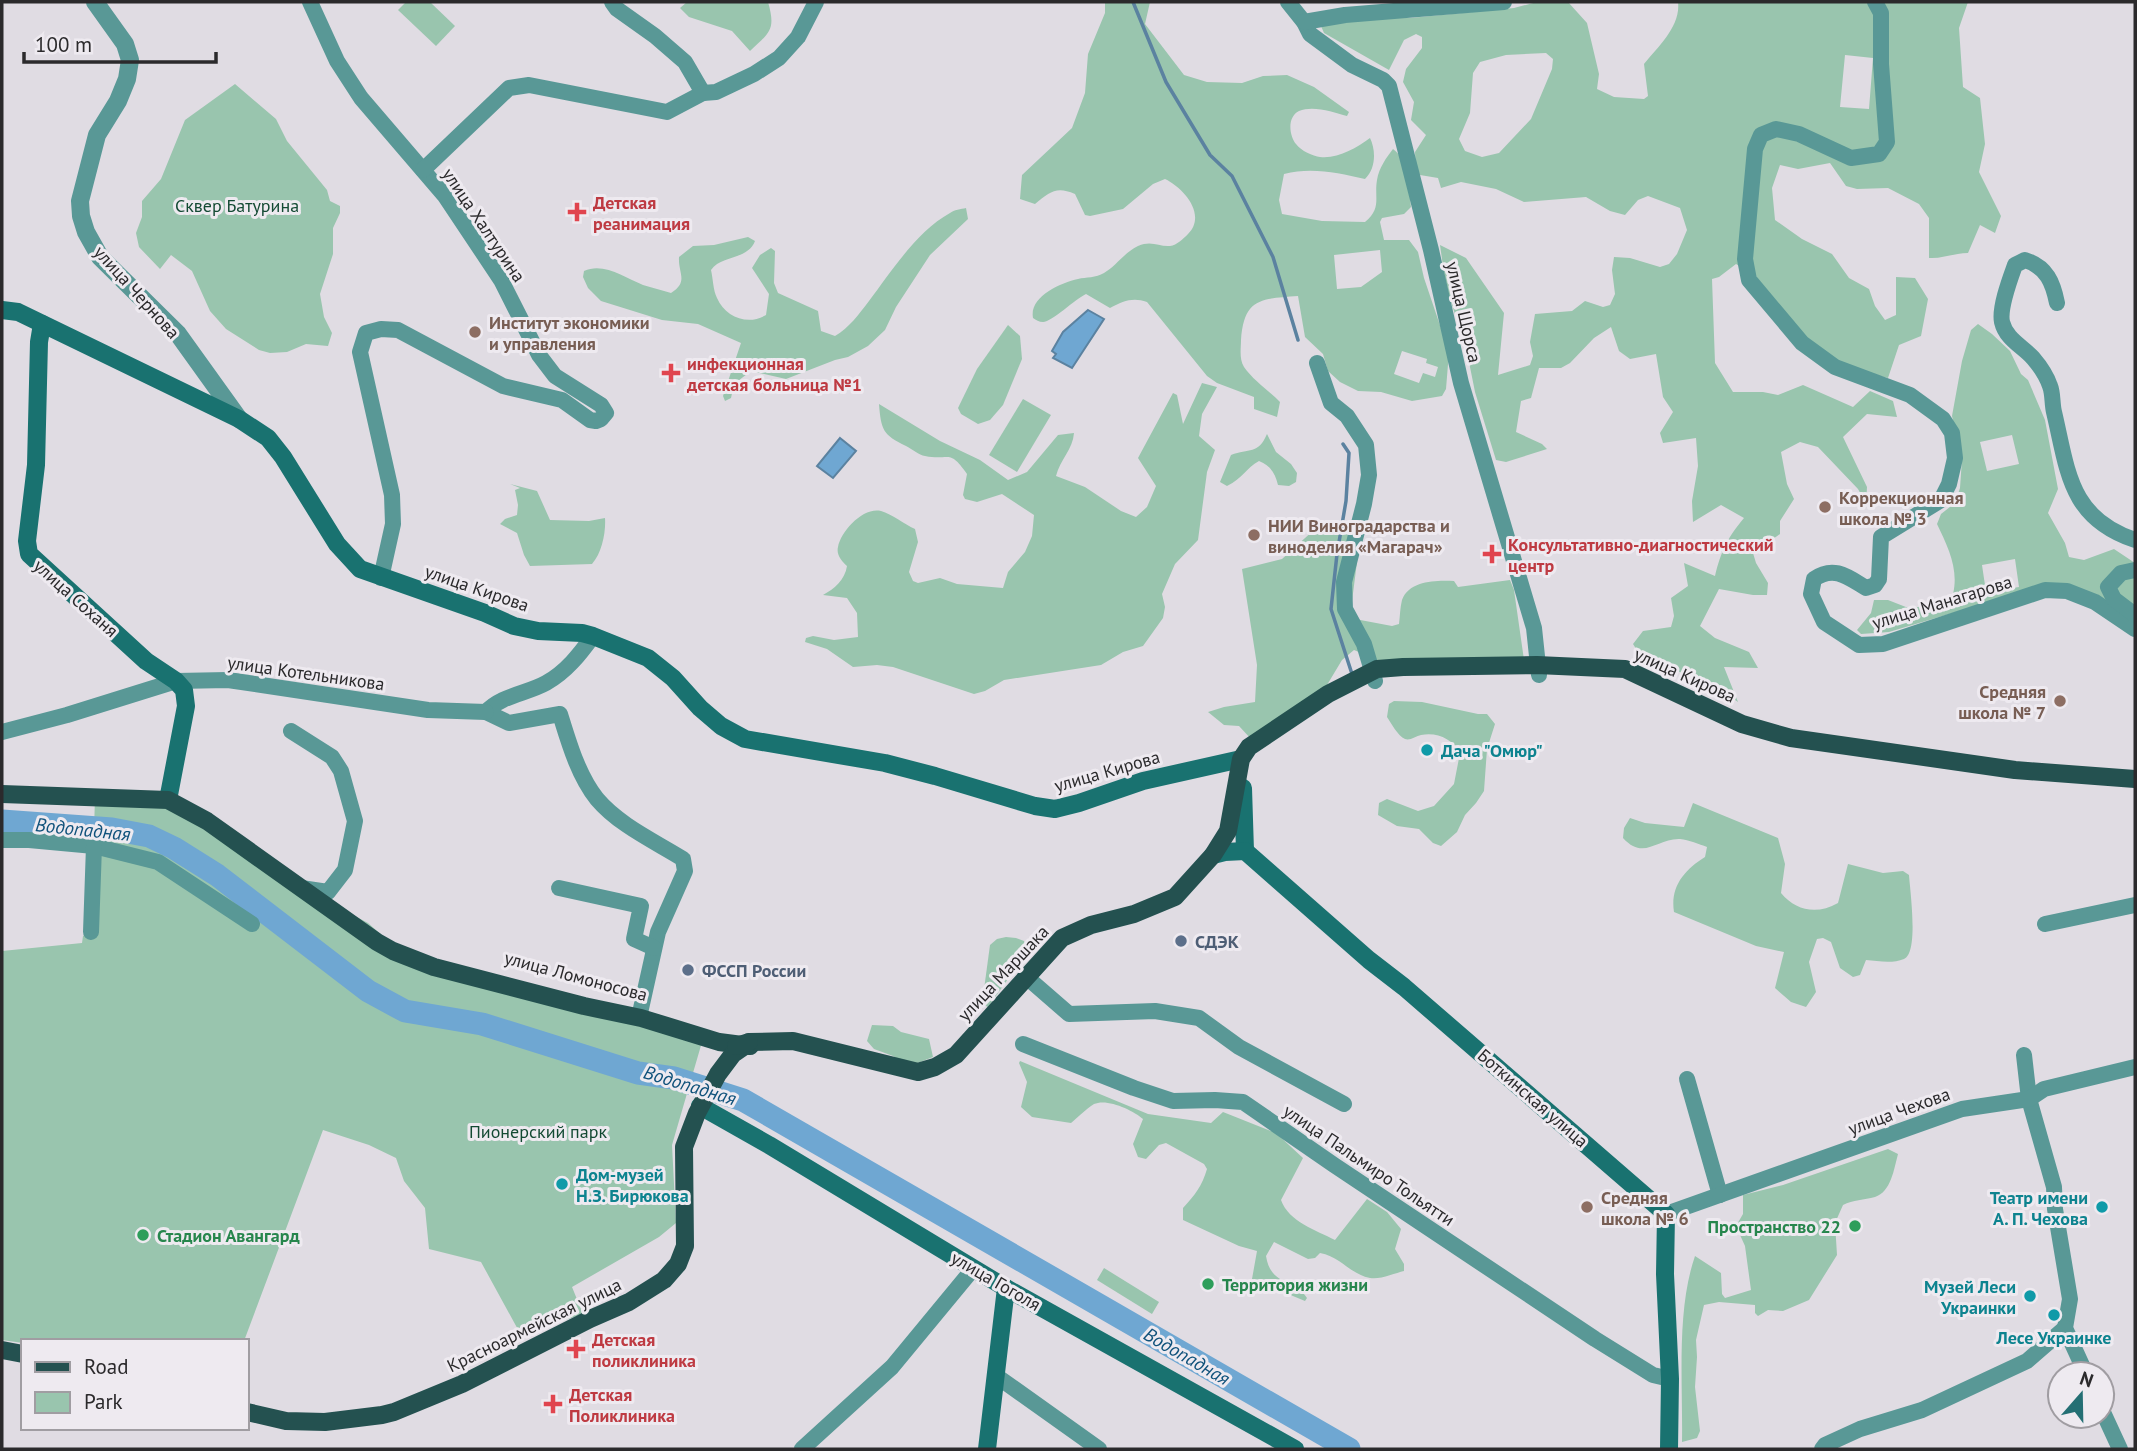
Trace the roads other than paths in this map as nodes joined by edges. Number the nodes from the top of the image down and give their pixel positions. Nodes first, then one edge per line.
1 (94, 2) edge
2 (310, 2) edge
3 (612, 2) edge
4 (816, 2) edge
5 (1288, 2) edge
6 (1504, 2) edge
7 (1875, 2) edge
8 (1304, 22) junction
9 (703, 93) junction
10 (423, 170) junction
11 (2057, 303) dead end
12 (2, 310) edge
13 (42, 324) junction
14 (1317, 363) dead end
15 (239, 419) junction
16 (2135, 540) edge
17 (2135, 570) edge
18 (381, 578) junction
19 (2135, 615) edge
20 (2135, 629) edge
21 (593, 636) junction
22 (1538, 670) junction
23 (1373, 676) junction
24 (176, 681) junction
25 (486, 712) junction
26 (291, 730) dead end
27 (2, 732) edge
28 (1241, 759) junction
29 (2135, 779) edge
30 (1243, 788) junction
31 (2135, 792) edge
32 (2, 794) edge
33 (168, 800) junction
34 (2, 840) edge
35 (94, 846) junction
36 (1245, 851) junction
37 (1219, 853) junction
38 (301, 888) junction
39 (559, 888) dead end
40 (2135, 905) edge
41 (252, 924) dead end
42 (2045, 924) dead end
43 (91, 932) dead end
44 (654, 948) junction
45 (1031, 981) junction
46 (640, 1013) junction
47 (1023, 1044) dead end
48 (742, 1046) junction
49 (793, 1047) joint
50 (2024, 1055) dead end
51 (2135, 1067) edge
52 (1687, 1079) dead end
53 (2029, 1099) junction
54 (700, 1103) junction
55 (1343, 1104) dead end
56 (1720, 1195) junction
57 (1667, 1214) junction
58 (973, 1269) junction
59 (1006, 1288) junction
60 (2065, 1328) junction
61 (2, 1350) edge
62 (21, 1354) edge
63 (2080, 1360) edge
64 (995, 1375) junction
65 (1670, 1379) junction
66 (248, 1412) edge
67 (2111, 1430) edge
68 (1291, 1448) edge
69 (802, 1449) edge
70 (988, 1449) edge
71 (1098, 1449) edge
72 (1669, 1449) edge
73 (1822, 1449) edge
74 (2120, 1449) edge

1 - 15 street, улица Чернова
2 - 10 street, улица Халтурина
3 - 9 street
4 - 9 street
5 - 8 street, улица Щорса
6 - 8 street
7 - 20 street, улица Манагарова
8 - 22 street, улица Щорса
9 - 10 street
10 - 18 street, улица Халтурина
11 - 16 street
12 - 13 main road, улица Кирова
13 - 15 main road, улица Кирова
13 - 24 main road, улица Соханя
14 - 23 street
15 - 18 main road, улица Кирова
17 - 19 street
18 - 21 main road, улица Кирова
21 - 25 street
21 - 28 main road, улица Кирова
22 - 23 main road, улица Кирова
22 - 29 main road, улица Кирова
22 - 31 main road, улица Кирова
23 - 28 main road, улица Кирова
24 - 25 street, улица Котельникова
24 - 27 street, улица Котельникова
24 - 33 main road
25 - 44 street, улица Котельникова
26 - 38 street
28 - 30 main road
28 - 37 main road, улица Маршака
30 - 36 main road
30 - 37 main road
32 - 33 main road
33 - 38 main road
34 - 35 street
35 - 41 street
35 - 43 street
36 - 37 main road
36 - 57 main road, Боткинская улица
37 - 45 main road, улица Маршака
37 - 48 main road, улица Маршака
38 - 46 main road, улица Ломоносова
38 - 48 main road
39 - 44 street
40 - 42 street
44 - 46 street
45 - 49 main road, улица Маршака
45 - 55 street
46 - 48 main road, улица Ломоносова
47 - 65 street, улица Пальмиро Тольятти
48 - 49 main road, улица Ломоносова
48 - 54 main road
48 - 54 main road
50 - 53 street
51 - 53 street, улица Чехова
52 - 56 street
53 - 56 street, улица Чехова
53 - 60 street
54 - 58 main road, улица Гоголя
54 - 66 main road, Красноармейская улица
56 - 57 street, улица Чехова
57 - 65 main road
58 - 59 main road, улица Гоголя
58 - 69 street
59 - 64 main road
59 - 68 main road, улица Гоголя
60 - 63 street
60 - 73 street
61 - 62 main road
64 - 70 main road
64 - 71 street
65 - 72 main road
67 - 74 street

